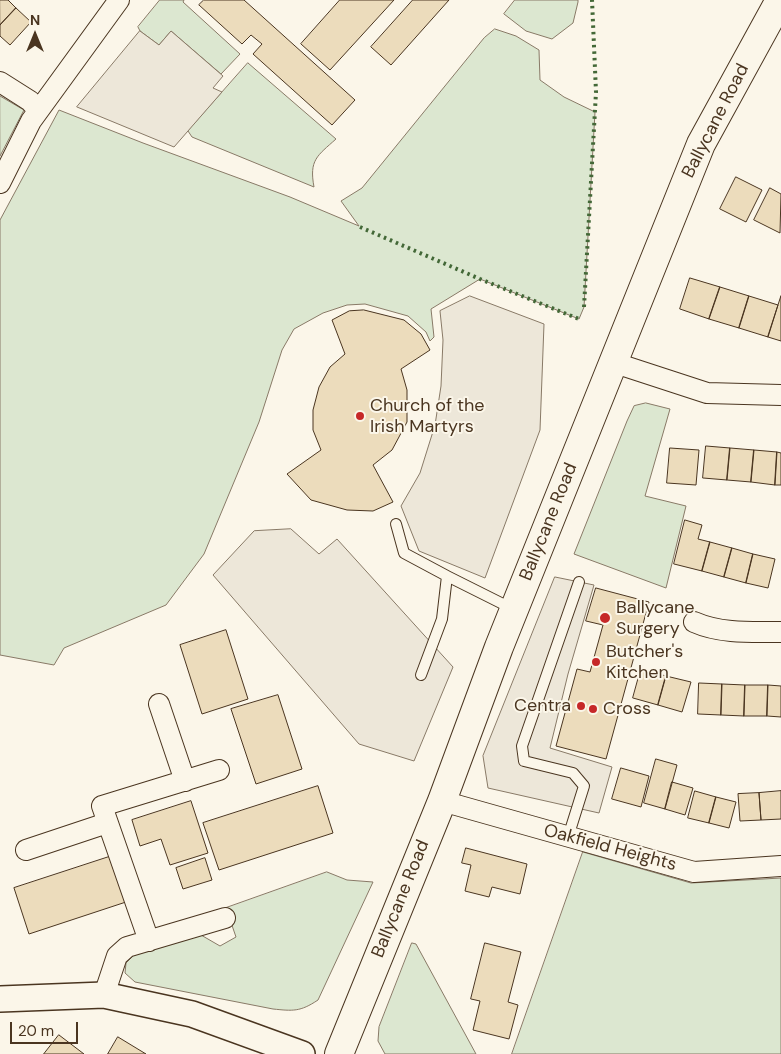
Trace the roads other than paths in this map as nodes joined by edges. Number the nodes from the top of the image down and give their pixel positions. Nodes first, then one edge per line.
1 (119, 0) edge
2 (780, 0) edge
3 (0, 82) edge
4 (38, 110) junction
5 (0, 183) edge
6 (612, 362) junction
7 (781, 396) edge
8 (396, 524) dead end
9 (446, 576) junction
10 (579, 582) dead end
11 (514, 610) junction
12 (694, 622) dead end
13 (781, 632) edge
14 (421, 675) dead end
15 (159, 704) dead end
16 (220, 770) dead end
17 (185, 780) junction
18 (442, 801) junction
19 (107, 823) junction
20 (568, 837) junction
21 (26, 850) dead end
22 (781, 866) edge
23 (225, 918) dead end
24 (149, 941) junction
25 (104, 995) junction
26 (0, 999) edge
27 (302, 1054) edge
28 (339, 1054) edge

1 - 4 street
2 - 6 main road, Ballycane Road
3 - 4 street
4 - 5 street
6 - 7 street
6 - 11 main road, Ballycane Road
8 - 9 lane
9 - 11 lane
9 - 14 lane
10 - 20 lane
11 - 18 main road, Ballycane Road
12 - 13 street
15 - 17 street
16 - 17 street
17 - 19 street
18 - 20 street, Oakfield Heights
18 - 28 main road, Ballycane Road
19 - 21 street
19 - 24 street
20 - 22 street, Oakfield Heights
23 - 24 street
24 - 25 street
25 - 26 street
25 - 27 street

